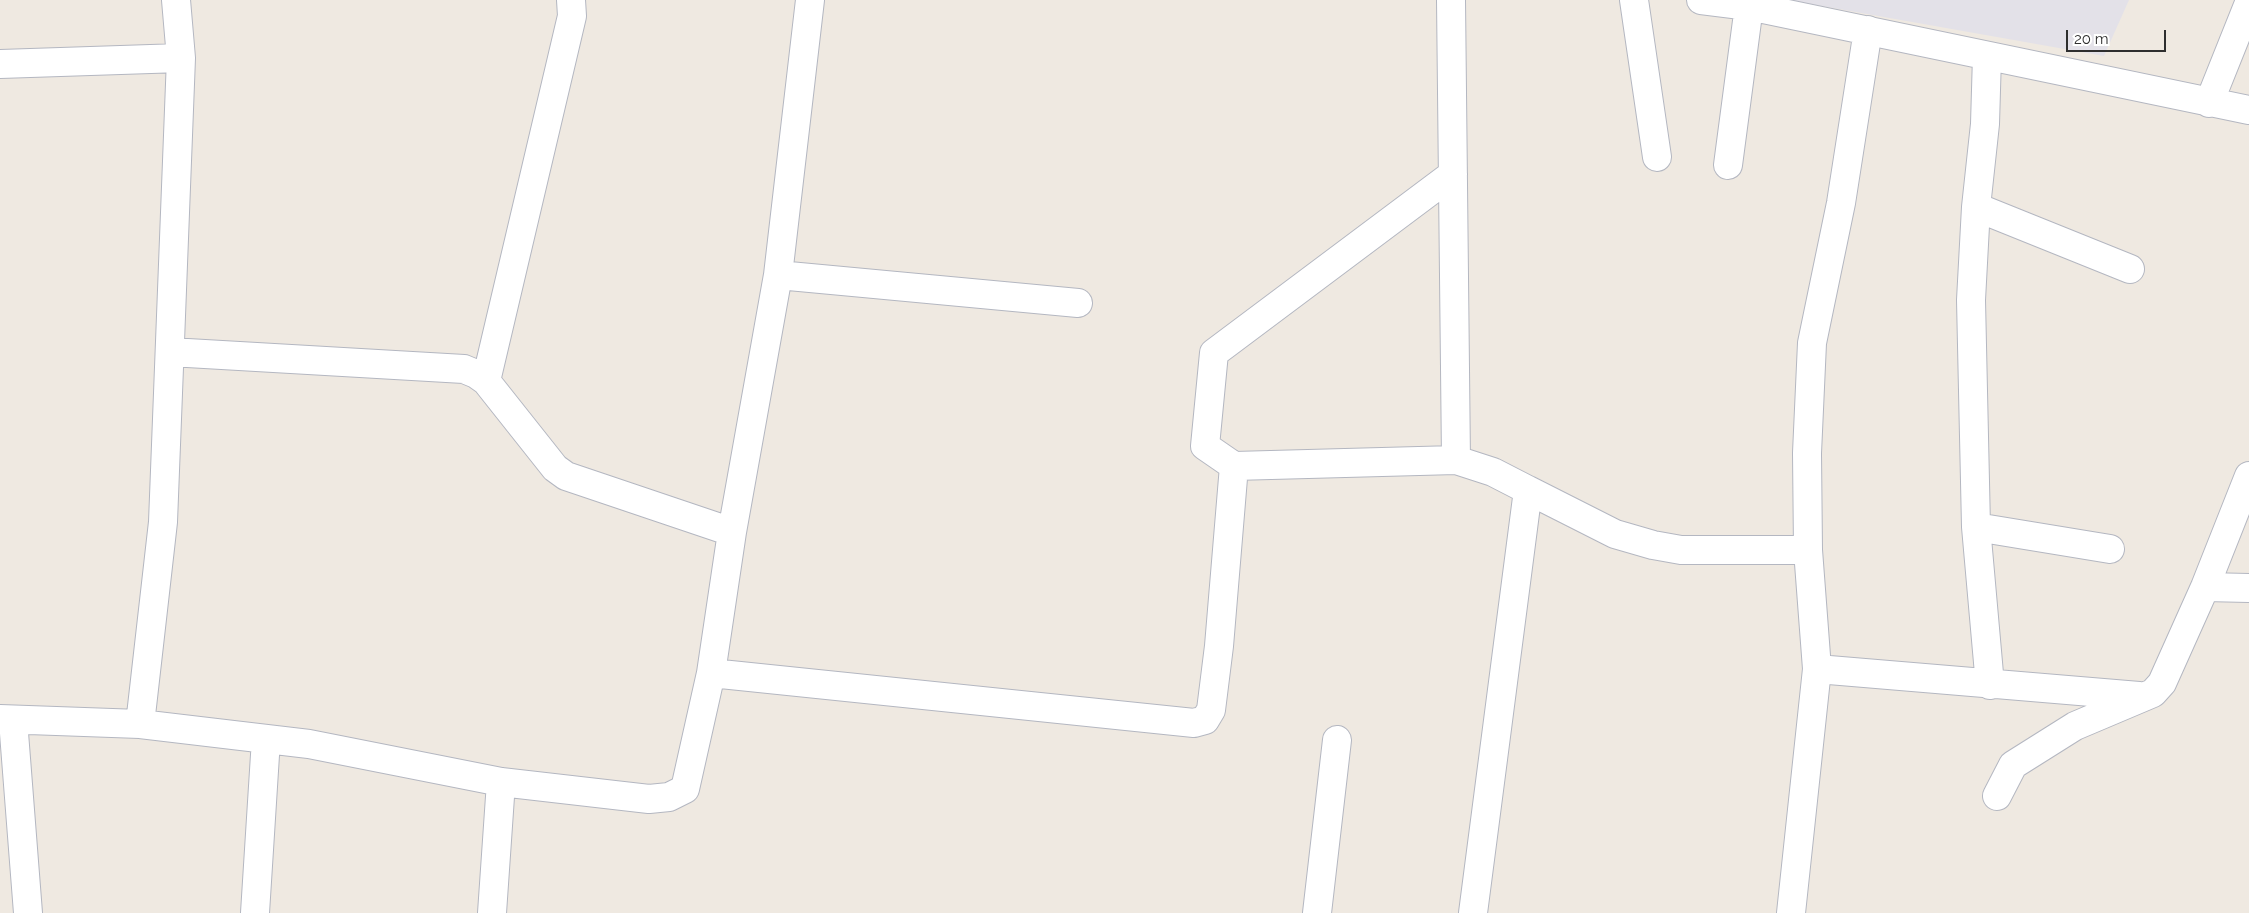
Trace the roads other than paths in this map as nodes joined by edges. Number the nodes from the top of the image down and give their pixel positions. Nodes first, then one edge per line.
1 (176, 0) edge
2 (571, 0) edge
3 (810, 0) edge
4 (1451, 0) edge
5 (1634, 0) edge
6 (1702, 0) edge
7 (2249, 3) edge
8 (1749, 6) junction
9 (1868, 30) junction
10 (1986, 56) junction
11 (181, 58) junction
12 (0, 64) edge
13 (2209, 103) junction
14 (2249, 110) edge
15 (1657, 157) dead end
16 (1728, 165) dead end
17 (1453, 174) junction
18 (1976, 208) junction
19 (2130, 269) dead end
20 (778, 275) junction
21 (1078, 303) dead end
22 (170, 352) junction
23 (486, 381) junction
24 (1456, 460) junction
25 (1234, 466) junction
26 (2249, 476) edge
27 (1528, 490) junction
28 (1976, 527) junction
29 (732, 532) junction
30 (2110, 549) dead end
31 (1808, 550) junction
32 (2205, 587) junction
33 (2249, 588) edge
34 (1817, 669) junction
35 (711, 673) junction
36 (1990, 685) junction
37 (2143, 696) junction
38 (6, 719) edge
39 (140, 724) junction
40 (266, 739) junction
41 (1337, 740) dead end
42 (502, 782) junction
43 (1997, 796) dead end
44 (28, 913) edge
45 (255, 913) edge
46 (492, 913) edge
47 (1317, 913) edge
48 (1472, 913) edge
49 (1792, 913) edge

1 - 11 street
2 - 23 street
3 - 20 street
4 - 17 street
5 - 15 street
6 - 8 street
7 - 13 street
8 - 9 street
8 - 16 street
9 - 10 street
9 - 31 street
10 - 13 street
10 - 18 street
11 - 12 street
11 - 22 street
13 - 14 street
17 - 24 street
17 - 25 street
18 - 19 street
18 - 28 street
20 - 21 street
20 - 29 street
22 - 23 street
22 - 39 street
23 - 29 street
24 - 25 street
24 - 27 street
25 - 35 street
26 - 32 street
27 - 31 street
27 - 48 street
28 - 30 street
28 - 36 street
29 - 35 street
31 - 34 street
32 - 33 street
32 - 37 street
34 - 36 street
34 - 49 street
35 - 42 street
36 - 37 street
37 - 43 street
38 - 39 street
38 - 44 street
39 - 40 street
40 - 42 street
40 - 45 street
41 - 47 street
42 - 46 street

